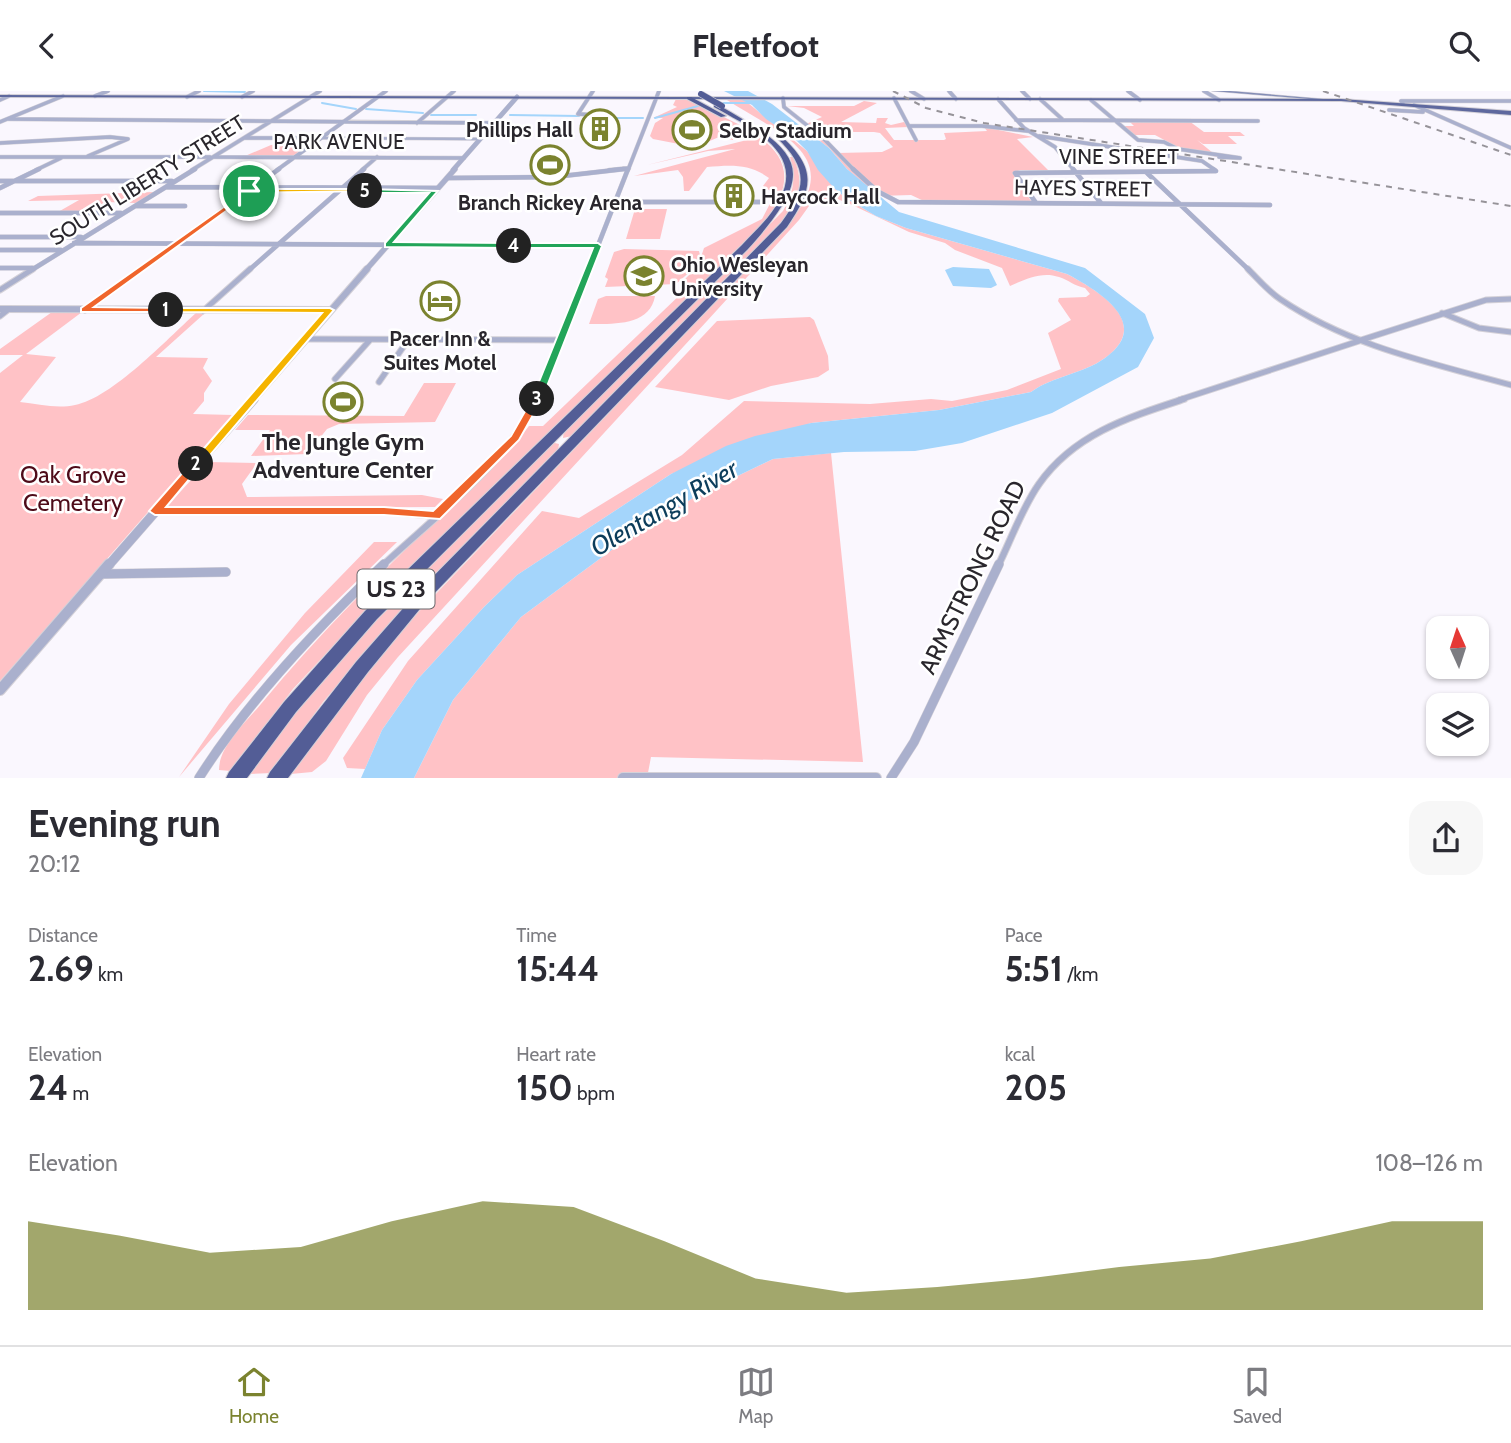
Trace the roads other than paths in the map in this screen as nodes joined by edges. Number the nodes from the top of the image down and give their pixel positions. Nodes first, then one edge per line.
1 (108, 91) edge
2 (199, 91) edge
3 (253, 91) edge
4 (320, 91) edge
5 (386, 91) edge
6 (454, 91) edge
7 (523, 91) edge
8 (593, 91) edge
9 (868, 91) edge
10 (911, 91) edge
11 (949, 91) edge
12 (1022, 91) edge
13 (1128, 91) edge
14 (1204, 91) edge
15 (1214, 91) edge
16 (1255, 92) edge
17 (658, 94) edge
18 (694, 94) edge
19 (806, 95) edge
20 (846, 95) edge
21 (63, 96) junction
22 (95, 96) junction
23 (187, 97) junction
24 (242, 97) junction
25 (310, 97) junction
26 (378, 97) junction
27 (447, 97) junction
28 (517, 97) junction
29 (0, 98) edge
30 (589, 98) junction
31 (783, 98) junction
32 (871, 98) junction
33 (894, 99) junction
34 (924, 99) junction
35 (956, 99) junction
36 (998, 99) junction
37 (1030, 99) junction
38 (1040, 99) junction
39 (1091, 100) junction
40 (1140, 100) junction
41 (1219, 100) junction
42 (1292, 100) junction
43 (1341, 100) junction
44 (1511, 101) edge
45 (723, 103) junction
46 (1403, 104) junction
47 (1414, 105) junction
48 (1389, 110) dead end
49 (1428, 112) junction
50 (1511, 112) edge
51 (612, 116) dead end
52 (755, 118) dead end
53 (1016, 120) junction
54 (1063, 120) junction
55 (1115, 120) junction
56 (3, 121) edge
57 (1258, 121) dead end
58 (269, 122) junction
59 (343, 123) junction
60 (417, 123) junction
61 (495, 123) junction
62 (909, 126) junction
63 (773, 128) dead end
64 (1030, 131) junction
65 (1039, 137) junction
66 (243, 138) junction
67 (321, 138) junction
68 (480, 139) junction
69 (916, 140) dead end
70 (0, 143) edge
71 (1511, 148) edge
72 (782, 153) junction
73 (798, 155) junction
74 (0, 157) edge
75 (63, 157) junction
76 (86, 157) junction
77 (212, 157) junction
78 (295, 157) junction
79 (377, 157) junction
80 (1219, 157) dead end
81 (464, 158) junction
82 (629, 168) junction
83 (1074, 172) junction
84 (1146, 172) junction
85 (447, 177) junction
86 (0, 181) edge
87 (14, 181) junction
88 (174, 181) junction
89 (164, 187) junction
90 (0, 188) edge
91 (251, 189) junction
92 (341, 190) junction
93 (436, 190) junction
94 (615, 202) junction
95 (765, 202) dead end
96 (1036, 203) junction
97 (1101, 203) junction
98 (1180, 205) junction
99 (1270, 205) dead end
100 (134, 206) junction
101 (185, 206) dead end
102 (0, 213) edge
103 (123, 213) junction
104 (0, 237) edge
105 (83, 237) junction
106 (74, 243) junction
107 (177, 243) junction
108 (279, 244) junction
109 (387, 245) junction
110 (598, 246) junction
111 (0, 250) edge
112 (63, 250) junction
113 (0, 268) edge
114 (34, 268) junction
115 (0, 290) edge
116 (1511, 299) edge
117 (0, 309) edge
118 (9, 309) junction
119 (84, 310) junction
120 (330, 310) junction
121 (203, 311) junction
122 (1442, 313) junction
123 (0, 316) edge
124 (1511, 332) edge
125 (304, 339) junction
126 (370, 340) junction
127 (408, 340) junction
128 (561, 340) junction
129 (1359, 341) junction
130 (335, 379) dead end
131 (379, 382) dead end
132 (1511, 385) edge
133 (155, 511) junction
134 (436, 516) junction
135 (226, 572) dead end
136 (101, 574) junction
137 (0, 690) edge
138 (255, 753) joint
139 (293, 757) joint
140 (199, 778) edge
141 (236, 778) edge
142 (277, 778) edge
143 (623, 778) edge
144 (876, 778) edge
145 (891, 778) edge

1 - 22 street
2 - 23 street
3 - 24 street
4 - 25 street, SOUTH LIBERTY STREET
5 - 26 street
6 - 27 street
7 - 28 highway
8 - 30 street
9 - 32 highway
10 - 34 street
11 - 35 street
12 - 37 street
13 - 40 street
14 - 41 street
15 - 16 main road
16 - 42 main road
16 - 43 main road
17 - 18 highway
17 - 30 highway
17 - 82 street
18 - 45 highway, bridge
18 - 45 highway
18 - 72 highway
19 - 20 highway
19 - 31 highway
20 - 32 highway
21 - 22 highway
21 - 29 highway
21 - 56 street
22 - 23 highway
23 - 24 highway
24 - 25 highway
25 - 26 highway
25 - 58 street, SOUTH LIBERTY STREET
26 - 27 highway
26 - 59 street
27 - 28 highway
27 - 60 street
28 - 30 highway
28 - 61 street
30 - 51 street
31 - 45 highway
31 - 96 street, HAYES STREET
32 - 33 highway
33 - 34 highway
33 - 62 street
34 - 35 highway
35 - 36 highway
36 - 37 highway
36 - 53 street
37 - 38 highway
38 - 39 highway
38 - 54 street
39 - 40 highway
39 - 55 street
40 - 41 highway
41 - 42 highway
42 - 43 highway
43 - 46 highway
44 - 46 street
45 - 52 highway
45 - 72 highway
45 - 73 highway
46 - 47 highway
47 - 49 street
47 - 50 highway
48 - 49 street
49 - 71 street
53 - 54 street
53 - 64 street
54 - 55 street
55 - 57 street
55 - 80 street
56 - 58 street
58 - 59 street
58 - 66 street, SOUTH LIBERTY STREET
59 - 60 street
59 - 67 street
60 - 61 street
61 - 68 street
62 - 64 street
62 - 69 street
63 - 73 highway
64 - 65 street
65 - 83 street
65 - 84 street, VINE STREET
66 - 67 street
66 - 77 street, SOUTH LIBERTY STREET
67 - 68 street
67 - 78 street
68 - 81 street
70 - 76 street
72 - 138 highway, US 23
73 - 139 highway, US 23
74 - 75 street, PARK AVENUE
75 - 76 street, PARK AVENUE
75 - 87 street
76 - 77 street, PARK AVENUE
77 - 78 street, PARK AVENUE
77 - 88 street, SOUTH LIBERTY STREET
78 - 79 street, PARK AVENUE
78 - 91 street
79 - 81 street, PARK AVENUE
79 - 92 street
81 - 85 street
82 - 85 street
82 - 94 street
83 - 84 street, VINE STREET
83 - 96 street, VINE STREET
83 - 97 street
84 - 98 street
85 - 93 street
86 - 87 street
87 - 88 street
87 - 90 street
88 - 89 street, SOUTH LIBERTY STREET
89 - 91 street
89 - 100 street, SOUTH LIBERTY STREET
91 - 92 street
91 - 107 street
92 - 93 street
92 - 108 street
93 - 109 street
94 - 95 street
94 - 110 street
96 - 97 street, HAYES STREET
97 - 98 street, HAYES STREET
98 - 99 street, HAYES STREET
98 - 129 street
100 - 101 street
100 - 103 street, SOUTH LIBERTY STREET
102 - 103 street
103 - 105 street, SOUTH LIBERTY STREET
104 - 105 street
105 - 106 street, SOUTH LIBERTY STREET
106 - 107 street
106 - 112 street, SOUTH LIBERTY STREET
107 - 108 street
107 - 119 street
108 - 109 street
108 - 121 street
109 - 110 street
109 - 120 street
110 - 128 street
111 - 112 street
112 - 114 street, SOUTH LIBERTY STREET
113 - 114 street
114 - 115 street, SOUTH LIBERTY STREET
116 - 122 street, ARMSTRONG ROAD
117 - 118 street
118 - 119 street
118 - 123 street
119 - 121 street
120 - 121 street
120 - 125 street
122 - 124 street
122 - 129 street, ARMSTRONG ROAD
125 - 126 street
125 - 133 street
126 - 127 street
126 - 130 street
127 - 128 street
127 - 131 street
128 - 134 street
129 - 132 street
129 - 145 street, ARMSTRONG ROAD
133 - 134 street
133 - 136 street
134 - 140 street
135 - 136 street
136 - 137 street
138 - 141 highway, US 23
139 - 142 highway, US 23
143 - 144 street

